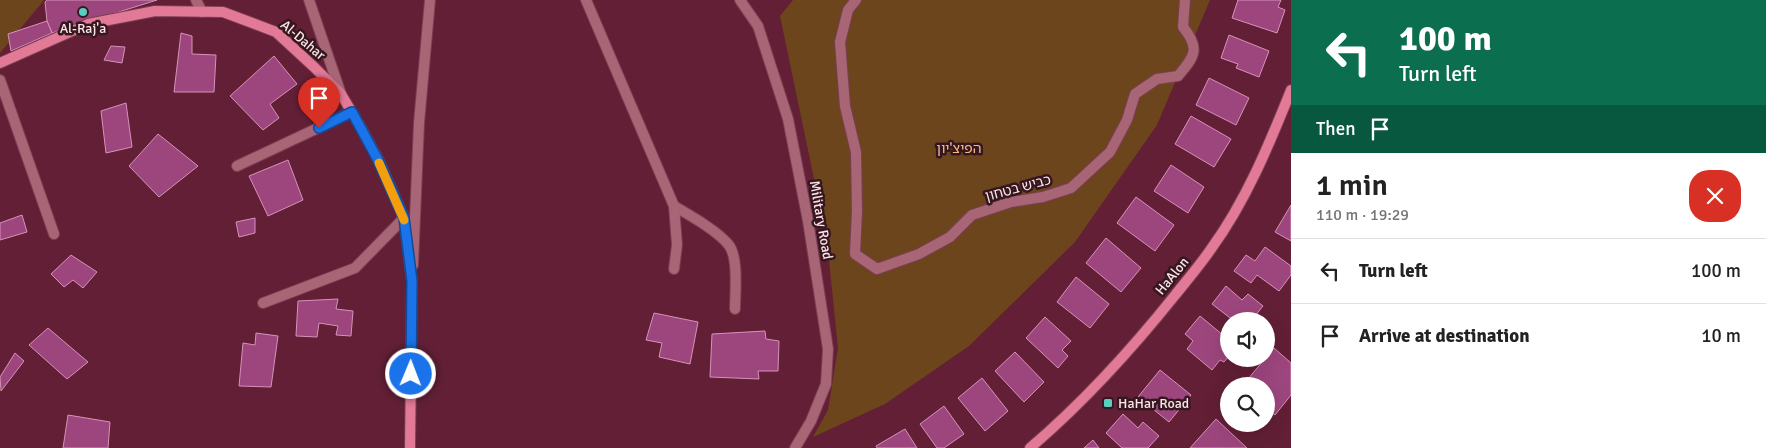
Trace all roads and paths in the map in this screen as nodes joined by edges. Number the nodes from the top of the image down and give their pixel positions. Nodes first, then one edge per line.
1 (196, 0) edge
2 (309, 0) edge
3 (430, 0) edge
4 (586, 0) edge
5 (740, 0) edge
6 (856, 0) edge
7 (1185, 0) edge
8 (202, 12) junction
9 (0, 63) edge
10 (0, 80) edge
11 (1291, 90) edge
12 (341, 94) junction
13 (352, 112) junction
14 (237, 166) dead end
15 (674, 206) junction
16 (404, 218) junction
17 (54, 234) dead end
18 (674, 269) dead end
19 (412, 281) junction
20 (263, 303) dead end
21 (735, 309) dead end
22 (410, 448) edge
23 (795, 448) edge
24 (1030, 448) edge

1 - 8 street
2 - 12 street
3 - 19 street
4 - 15 street
5 - 23 street, Military Road
6 - 7 street, כביש בטחון
8 - 9 street, Al-Dahar
8 - 12 street, Al-Dahar
10 - 17 street
11 - 24 street, HaAlon
12 - 13 street, Al-Dahar
13 - 14 street
13 - 16 street, Al-Dahar
15 - 18 street
15 - 21 street
16 - 19 street, Al-Dahar
16 - 20 street
19 - 22 street, Al-Dahar

